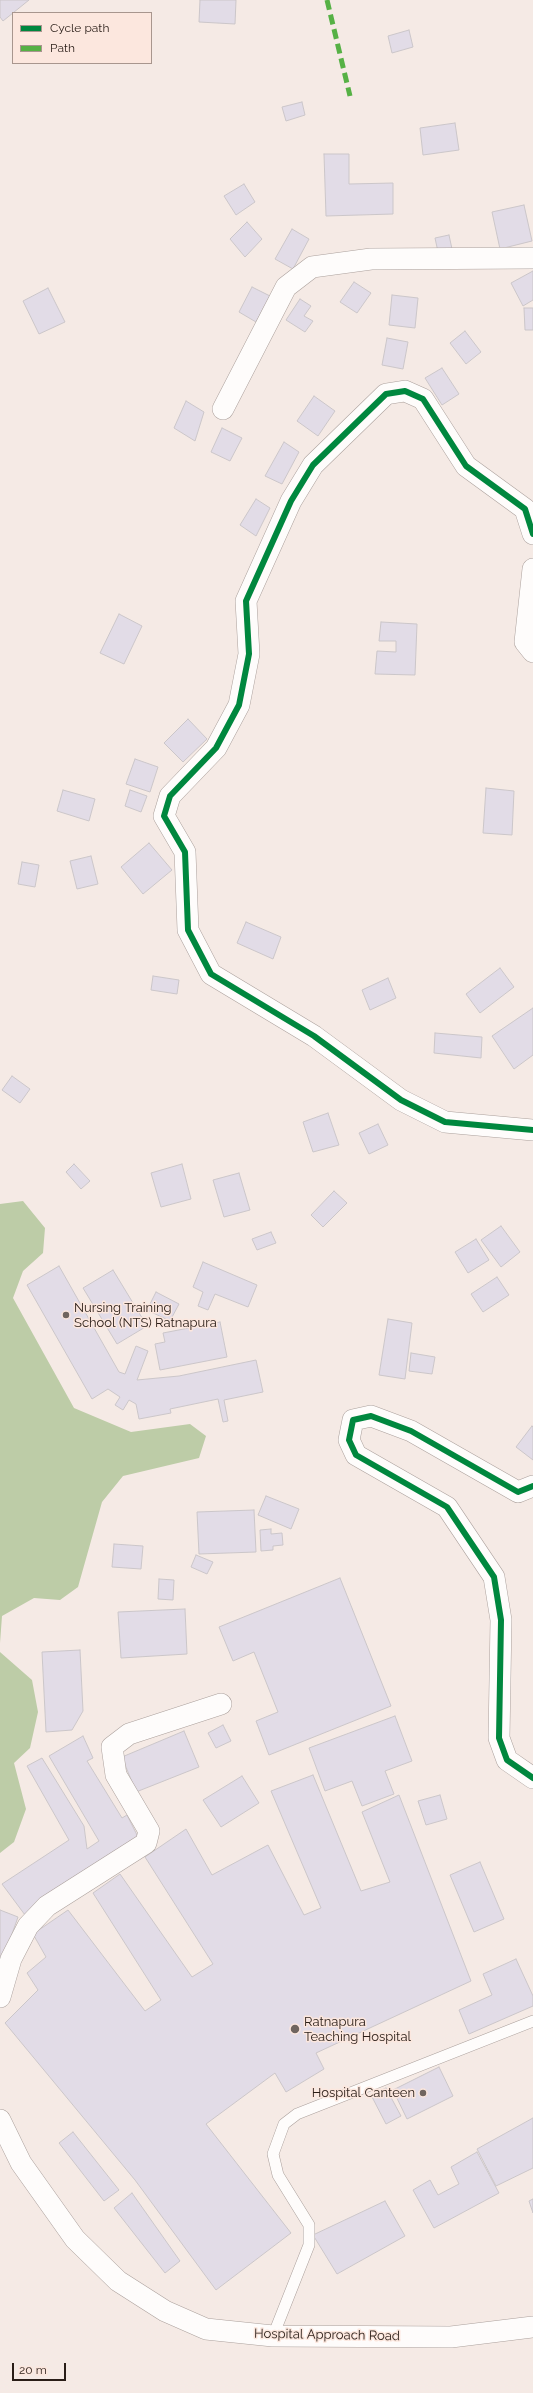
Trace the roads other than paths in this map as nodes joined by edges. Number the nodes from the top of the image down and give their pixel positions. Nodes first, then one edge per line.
1 (533, 258) edge
2 (223, 409) dead end
3 (533, 534) edge
4 (533, 569) edge
5 (533, 652) edge
6 (533, 1130) edge
7 (533, 1486) edge
8 (221, 1704) dead end
9 (533, 1778) edge
10 (0, 1997) edge
11 (533, 2021) edge
12 (0, 2120) edge
13 (533, 2327) edge
14 (274, 2336) junction

1 - 2 street
3 - 6 street
4 - 5 street
7 - 9 street
8 - 10 street
11 - 14 lane
12 - 14 street, Hospital Approach Road
13 - 14 street, Hospital Approach Road

